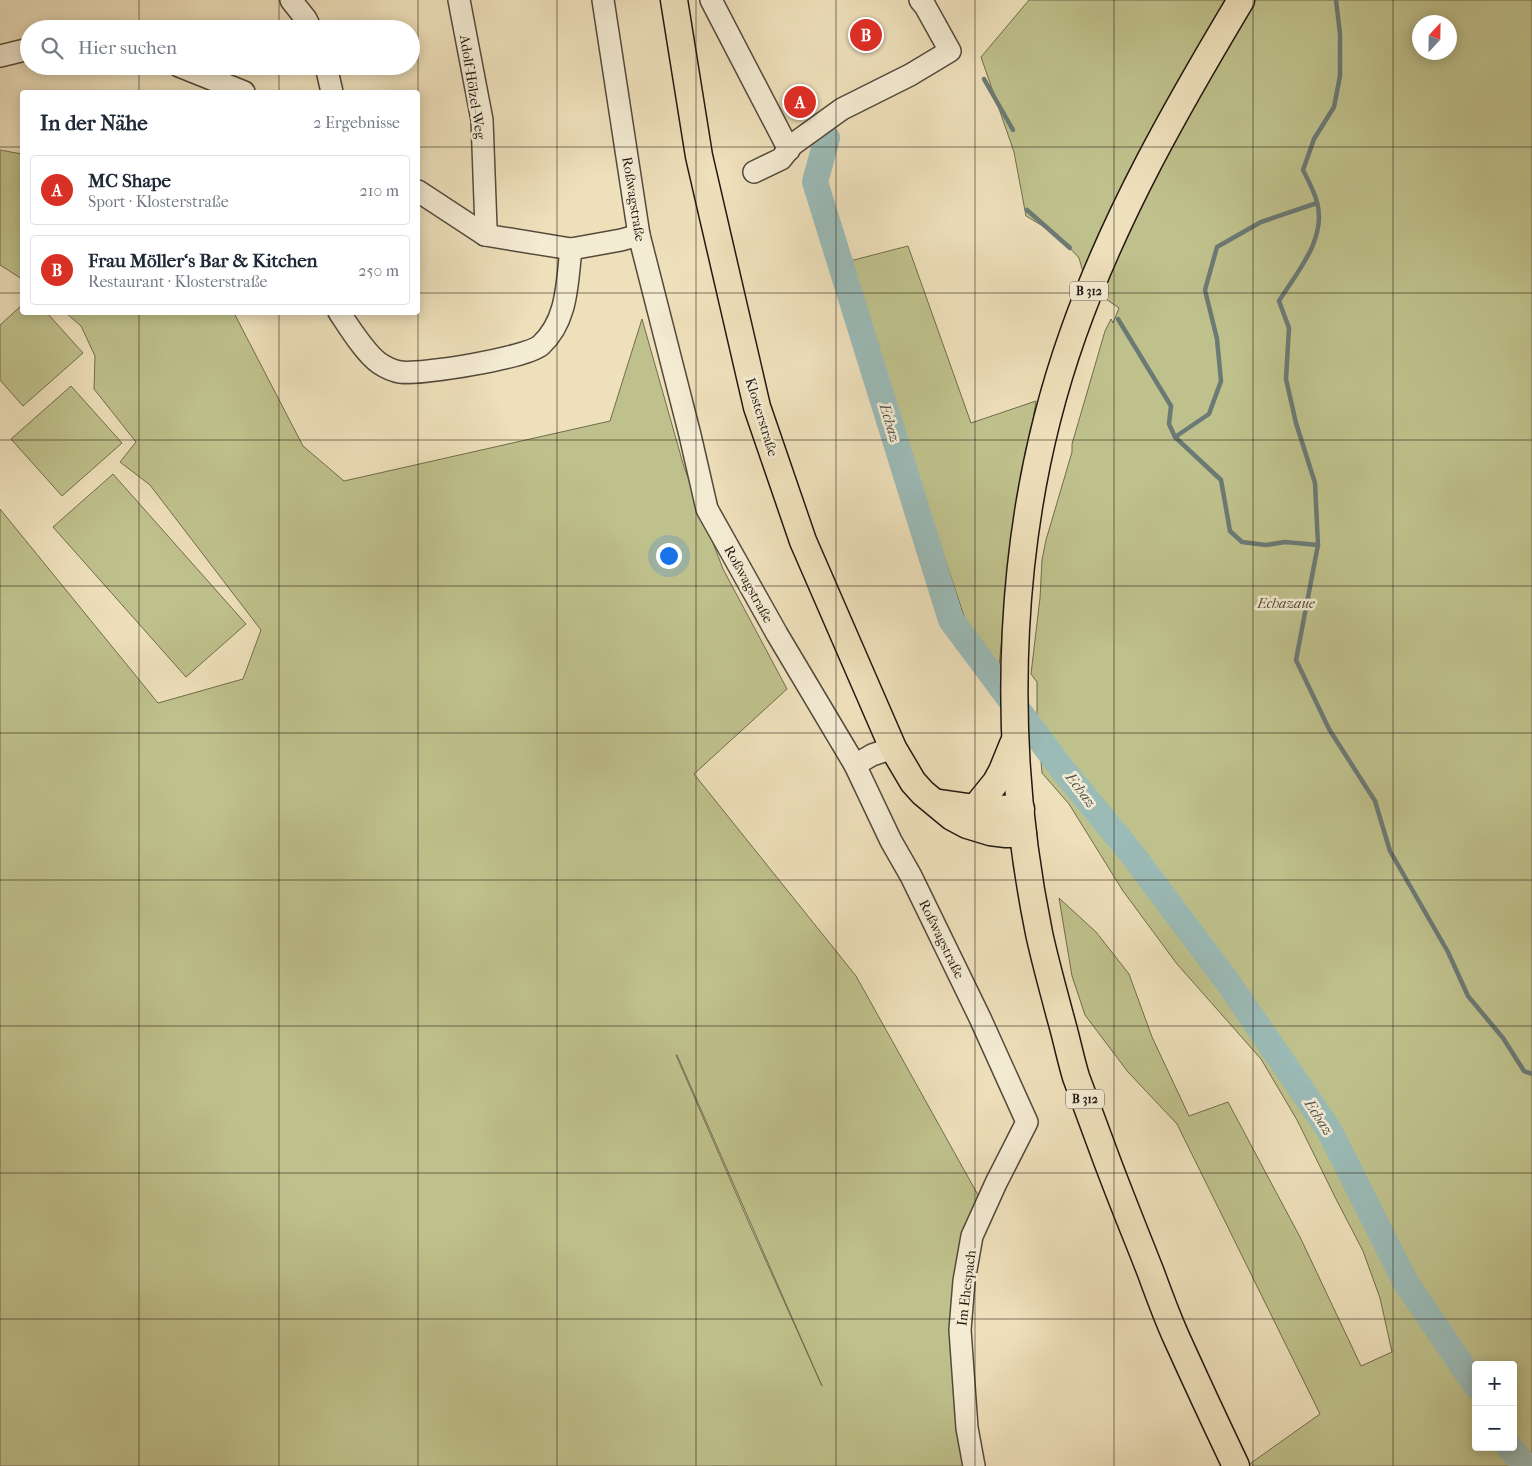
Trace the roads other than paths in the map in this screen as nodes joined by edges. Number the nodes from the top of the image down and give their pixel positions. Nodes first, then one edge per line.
1 (291, 0) edge
2 (458, 0) edge
3 (603, 0) edge
4 (674, 0) edge
5 (711, 0) edge
6 (920, 0) edge
7 (1241, 0) edge
8 (306, 20) edge
9 (20, 51) edge
10 (0, 56) edge
11 (198, 75) edge
12 (328, 75) edge
13 (230, 90) edge
14 (332, 90) edge
15 (789, 150) junction
16 (754, 172) dead end
17 (420, 192) edge
18 (485, 235) junction
19 (639, 235) junction
20 (571, 249) junction
21 (340, 315) edge
22 (1015, 730) junction
23 (893, 748) junction
24 (855, 765) junction
25 (936, 802) junction
26 (975, 808) junction
27 (1022, 821) junction
28 (1026, 1122) joint
29 (974, 1466) edge
30 (1236, 1466) edge

1 - 8 street
2 - 18 street, Adolf-Hölzel-Weg
3 - 19 street, Roßwagstraße
4 - 23 main road, Klosterstraße
5 - 15 street
6 - 15 street
7 - 22 main road, B 312
9 - 10 street
11 - 13 street
12 - 14 street
15 - 16 street
17 - 18 street
18 - 20 street
19 - 20 street
19 - 24 street, Roßwagstraße
20 - 21 street
22 - 26 main road
22 - 27 main road, B 312
23 - 24 street
23 - 25 main road, Klosterstraße
24 - 28 street, Roßwagstraße
25 - 26 main road
25 - 27 main road, Klosterstraße
26 - 27 main road
27 - 30 main road, B 312
28 - 29 street, Im Ehespach

